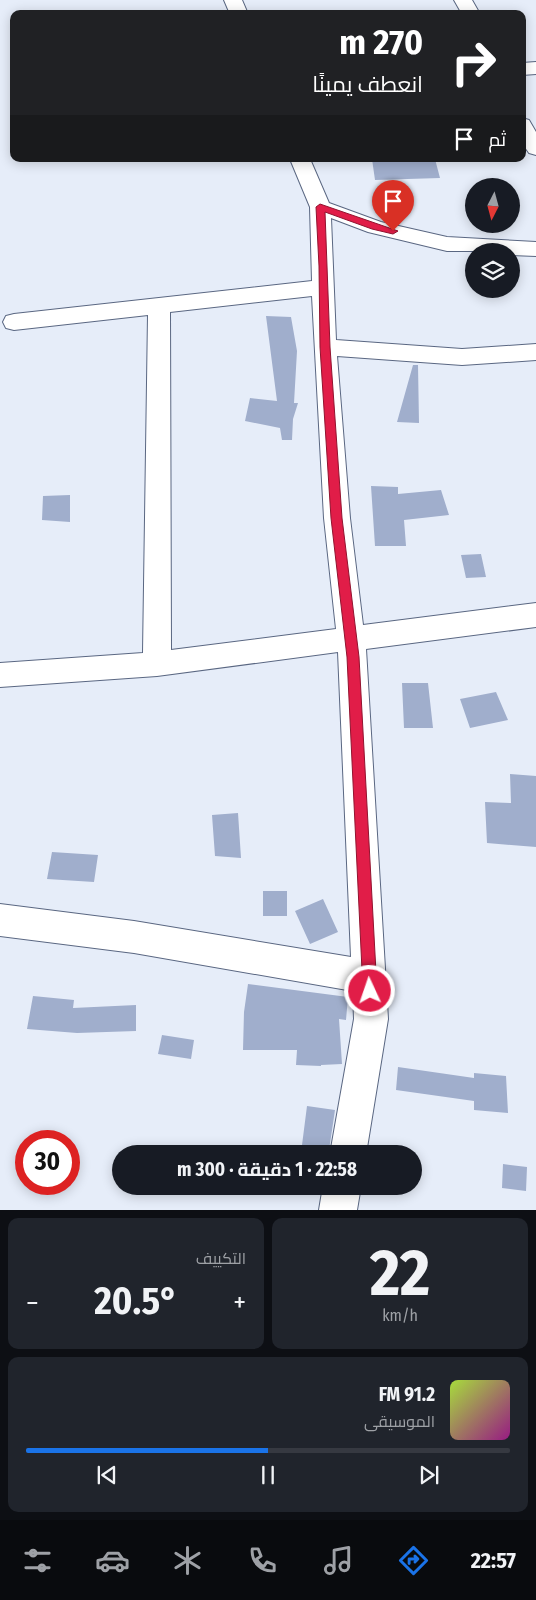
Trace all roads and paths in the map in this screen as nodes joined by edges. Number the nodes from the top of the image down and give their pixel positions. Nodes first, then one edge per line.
1 (526, 131) edge
2 (536, 149) edge
3 (301, 162) edge
4 (320, 207) junction
5 (536, 249) edge
6 (324, 287) junction
7 (159, 306) junction
8 (14, 322) dead end
9 (325, 347) junction
10 (536, 352) edge
11 (536, 615) edge
12 (351, 638) junction
13 (157, 664) junction
14 (0, 676) edge
15 (0, 920) edge
16 (369, 977) junction
17 (350, 1145) edge
18 (340, 1195) edge
19 (338, 1210) edge

1 - 2 street
3 - 4 street
4 - 5 street
4 - 6 street
6 - 7 street
6 - 9 street
7 - 8 street
7 - 13 street
9 - 10 street
9 - 12 street
11 - 12 street
12 - 13 street
12 - 16 street
13 - 14 street
15 - 16 street
16 - 17 street
18 - 19 street

